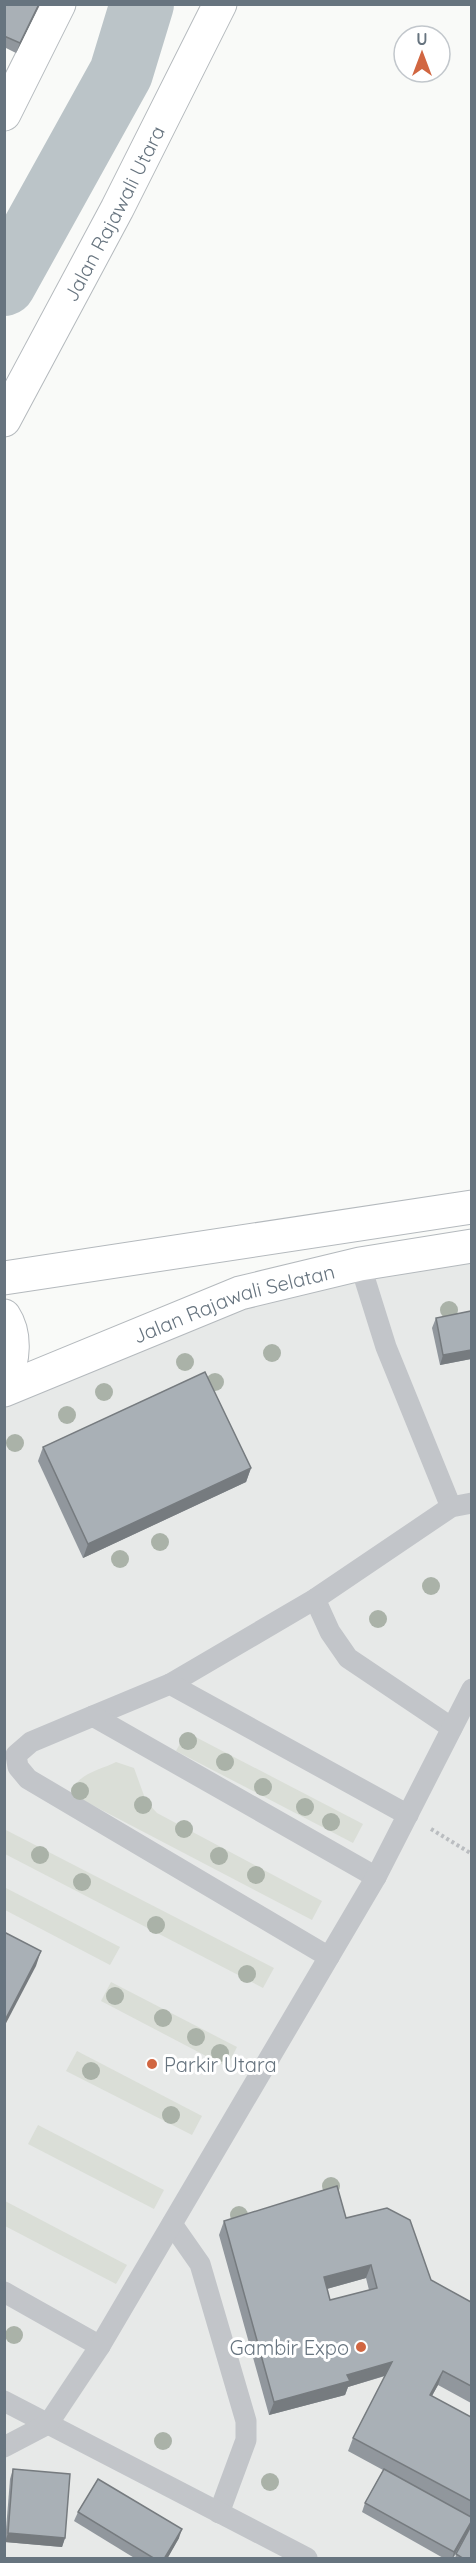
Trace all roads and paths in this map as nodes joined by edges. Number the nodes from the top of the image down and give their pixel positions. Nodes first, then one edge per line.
1 (59, 4) edge
2 (220, 4) edge
3 (4, 114) edge
4 (4, 420) edge
5 (471, 1207) edge
6 (471, 1246) edge
7 (360, 1264) junction
8 (4, 1278) edge
9 (4, 1316) edge
10 (4, 1380) edge
11 (4, 1390) edge
12 (471, 1503) edge
13 (451, 1507) junction
14 (315, 1599) junction
15 (170, 1684) junction
16 (471, 1689) edge
17 (93, 1716) junction
18 (452, 1728) junction
19 (408, 1815) junction
20 (471, 1854) edge
21 (376, 1877) junction
22 (329, 1956) junction
23 (172, 2224) junction
24 (4, 2292) edge
25 (100, 2346) junction
26 (4, 2401) edge
27 (48, 2424) junction
28 (4, 2447) edge
29 (219, 2513) junction
30 (307, 2559) edge

1 - 3 main road
2 - 4 main road, Jalan Rajawali Utara
5 - 8 main road
6 - 7 main road, Jalan Rajawali Selatan
7 - 11 main road, Jalan Rajawali Selatan
7 - 13 lane
9 - 10 main road
12 - 13 lane
13 - 14 lane
14 - 15 lane
14 - 18 lane
15 - 17 lane
15 - 19 lane
16 - 18 lane
17 - 21 lane
17 - 22 lane
18 - 19 lane
19 - 20 path
19 - 21 lane
21 - 22 lane
22 - 23 lane
23 - 25 lane
23 - 29 lane
24 - 25 lane
25 - 27 lane
26 - 27 lane
27 - 28 lane
27 - 29 lane
29 - 30 lane

